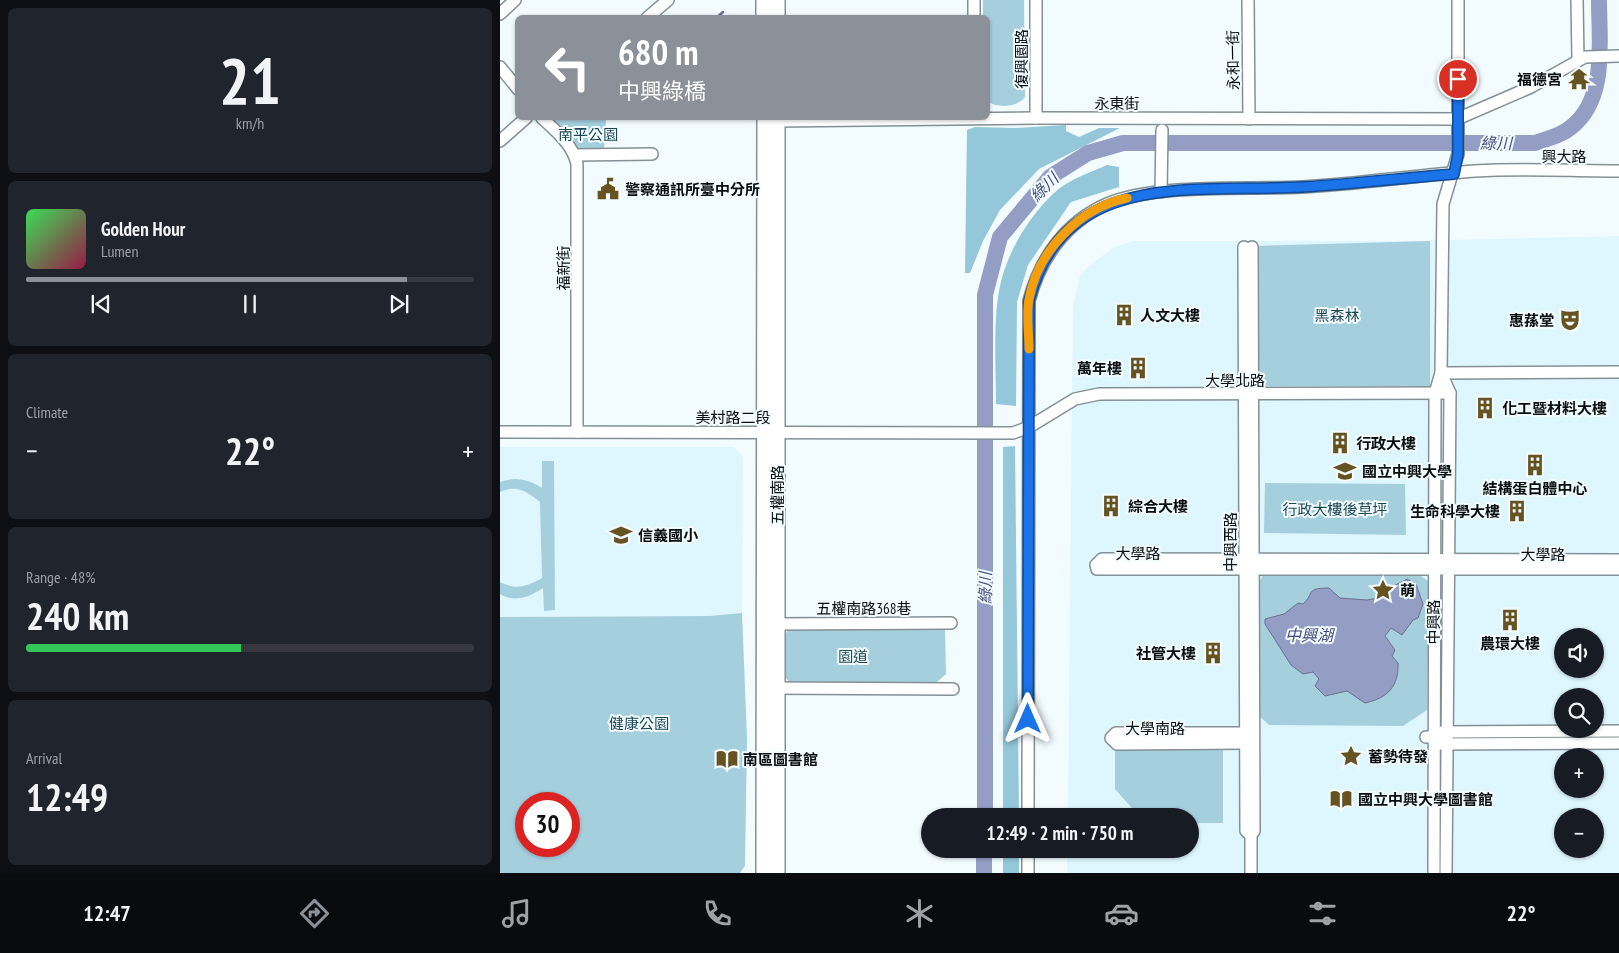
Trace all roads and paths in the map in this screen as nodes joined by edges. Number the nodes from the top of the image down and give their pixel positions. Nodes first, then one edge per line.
1 (516, 0) edge
2 (668, 0) edge
3 (764, 0) edge
4 (777, 0) edge
5 (974, 0) edge
6 (1036, 0) edge
7 (1248, 0) edge
8 (1458, 0) edge
9 (1577, 0) edge
10 (500, 14) edge
11 (650, 15) edge
12 (764, 15) edge
13 (777, 15) edge
14 (974, 15) edge
15 (1613, 56) edge
16 (1583, 58) junction
17 (500, 67) edge
18 (515, 85) edge
19 (990, 118) edge
20 (1036, 118) junction
21 (1249, 119) junction
22 (524, 120) edge
23 (544, 120) edge
24 (773, 120) edge
25 (1458, 125) junction
26 (1162, 130) dead end
27 (500, 141) edge
28 (652, 154) dead end
29 (575, 155) junction
30 (1619, 171) edge
31 (1454, 174) junction
32 (1161, 192) junction
33 (1248, 247) dead end
34 (1619, 372) edge
35 (1441, 373) junction
36 (1435, 393) junction
37 (1450, 393) junction
38 (1249, 396) junction
39 (1029, 427) junction
40 (772, 431) junction
41 (500, 432) edge
42 (576, 432) junction
43 (1619, 560) edge
44 (1249, 564) junction
45 (1435, 564) junction
46 (1448, 564) junction
47 (1619, 570) edge
48 (951, 623) dead end
49 (776, 624) junction
50 (771, 688) junction
51 (953, 689) dead end
52 (1619, 732) edge
53 (1251, 737) junction
54 (1431, 737) junction
55 (1448, 738) junction
56 (1619, 743) edge
57 (1028, 808) edge
58 (1028, 858) edge
59 (764, 873) edge
60 (777, 873) edge
61 (1028, 873) edge
62 (1251, 873) edge
63 (1434, 873) edge
64 (1446, 873) edge

1 - 10 street
2 - 11 street
3 - 12 main road
4 - 13 main road
5 - 14 street
6 - 20 street, 復興園路
7 - 21 street, 永和一街
8 - 25 street, 中興路
9 - 16 street
15 - 16 street
16 - 25 street
17 - 18 street
19 - 20 street, 永東街
20 - 21 street, 永東街
21 - 25 street, 永東街
22 - 27 street
23 - 29 street
24 - 40 main road, 五權南路
25 - 31 street, 中興路
26 - 32 street
28 - 29 street
29 - 42 street, 福新街
30 - 31 street, 興大路
31 - 32 street, 興大路
31 - 35 street, 中興路
32 - 39 street, 興大路
33 - 38 street, 中興西路
34 - 35 street
35 - 36 street, 中興路
35 - 37 street, 中興路
36 - 37 street, 大學北路
36 - 38 street, 大學北路
36 - 45 street, 中興路
37 - 46 street, 中興路
38 - 39 street, 大學北路
38 - 44 street, 中興西路
39 - 40 street, 美村路二段
39 - 57 street, 興大路
40 - 42 street, 美村路二段
40 - 49 main road, 五權南路
40 - 50 main road, 五權南路
41 - 42 street, 美村路二段
43 - 46 street, 大學路
44 - 44 street, 大學路
44 - 45 street, 大學路
44 - 53 street, 中興西路
45 - 46 street, 大學路
45 - 54 street, 中興路
46 - 47 street, 大學路
46 - 55 street, 中興路
48 - 49 street, 五權南路368巷
49 - 50 main road, 五權南路
50 - 51 street
50 - 59 main road, 五權南路
50 - 60 main road, 五權南路
52 - 55 street
53 - 53 street, 大學南路
53 - 62 street, 中興西路
54 - 55 street
54 - 63 street, 中興路
55 - 56 street
55 - 64 street, 中興路
58 - 61 street

